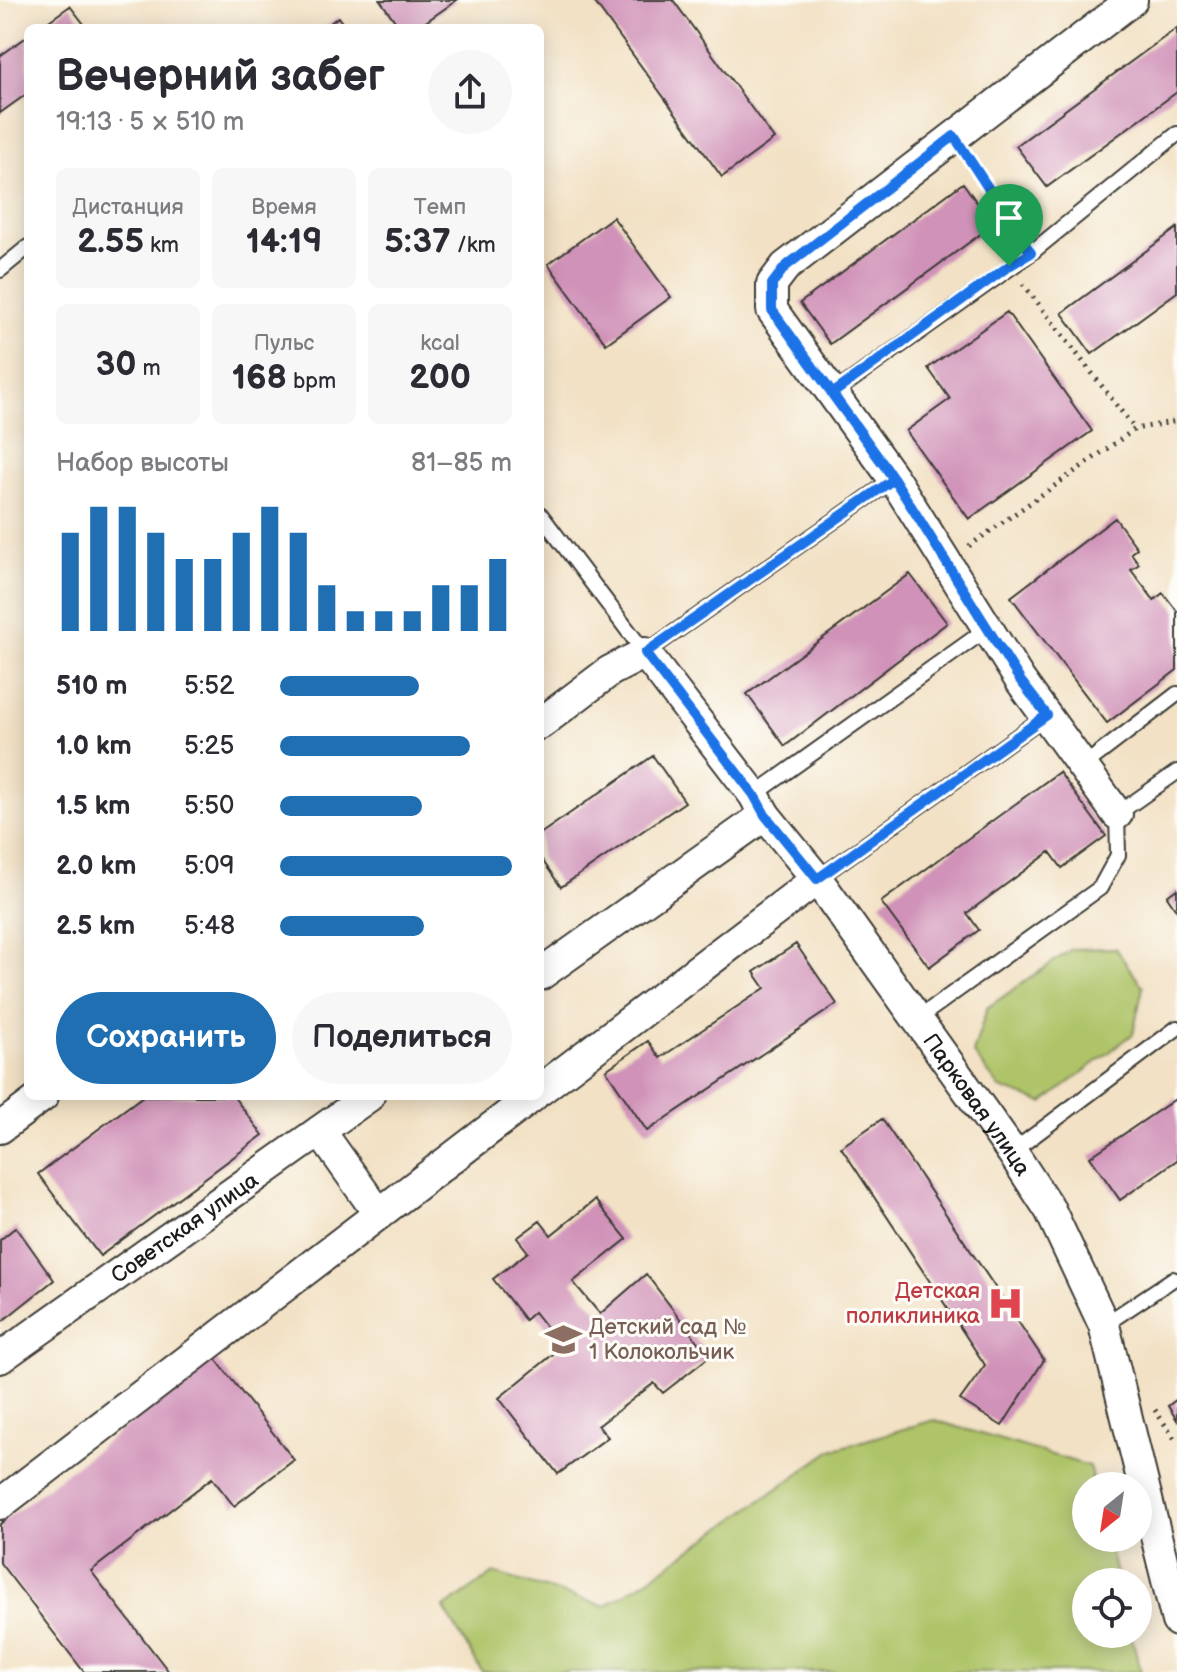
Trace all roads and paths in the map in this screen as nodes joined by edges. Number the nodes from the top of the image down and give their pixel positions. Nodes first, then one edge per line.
1 (1132, 0) edge
2 (1177, 134) edge
3 (954, 136) junction
4 (24, 250) edge
5 (1031, 253) junction
6 (1009, 266) junction
7 (0, 270) edge
8 (832, 394) junction
9 (1177, 421) edge
10 (1135, 429) junction
11 (894, 479) junction
12 (544, 519) edge
13 (945, 563) junction
14 (987, 629) junction
15 (645, 653) junction
16 (1177, 694) edge
17 (1047, 715) junction
18 (544, 721) edge
19 (1083, 766) junction
20 (1177, 772) edge
21 (759, 805) junction
22 (1117, 814) junction
23 (817, 879) junction
24 (544, 972) edge
25 (917, 1019) junction
26 (1177, 1028) edge
27 (544, 1087) edge
28 (38, 1100) edge
29 (363, 1100) edge
30 (528, 1100) edge
31 (0, 1128) edge
32 (320, 1131) junction
33 (1012, 1152) junction
34 (379, 1214) junction
35 (1173, 1279) dead end
36 (1104, 1325) junction
37 (0, 1358) edge
38 (0, 1504) edge
39 (1177, 1621) edge

1 - 3 street
2 - 5 lane
3 - 5 path
3 - 8 street
4 - 7 lane
5 - 6 lane
6 - 8 lane
6 - 10 path
8 - 11 street
9 - 10 path
10 - 13 path
11 - 13 street
11 - 15 lane
12 - 15 lane
13 - 14 street
14 - 17 street
14 - 21 lane
15 - 18 street
15 - 21 street, Парковая улица
16 - 19 lane
17 - 19 street
17 - 23 lane
19 - 22 street
20 - 22 lane
21 - 23 street, Парковая улица
21 - 24 street
22 - 25 lane
23 - 25 street, Парковая улица
23 - 27 street
25 - 33 street, Парковая улица
26 - 33 lane
28 - 31 street
29 - 32 street, Советская улица
30 - 34 street
32 - 34 street
32 - 37 street, Советская улица
33 - 36 street, Парковая улица
34 - 38 street
35 - 36 lane
36 - 39 street, Парковая улица

